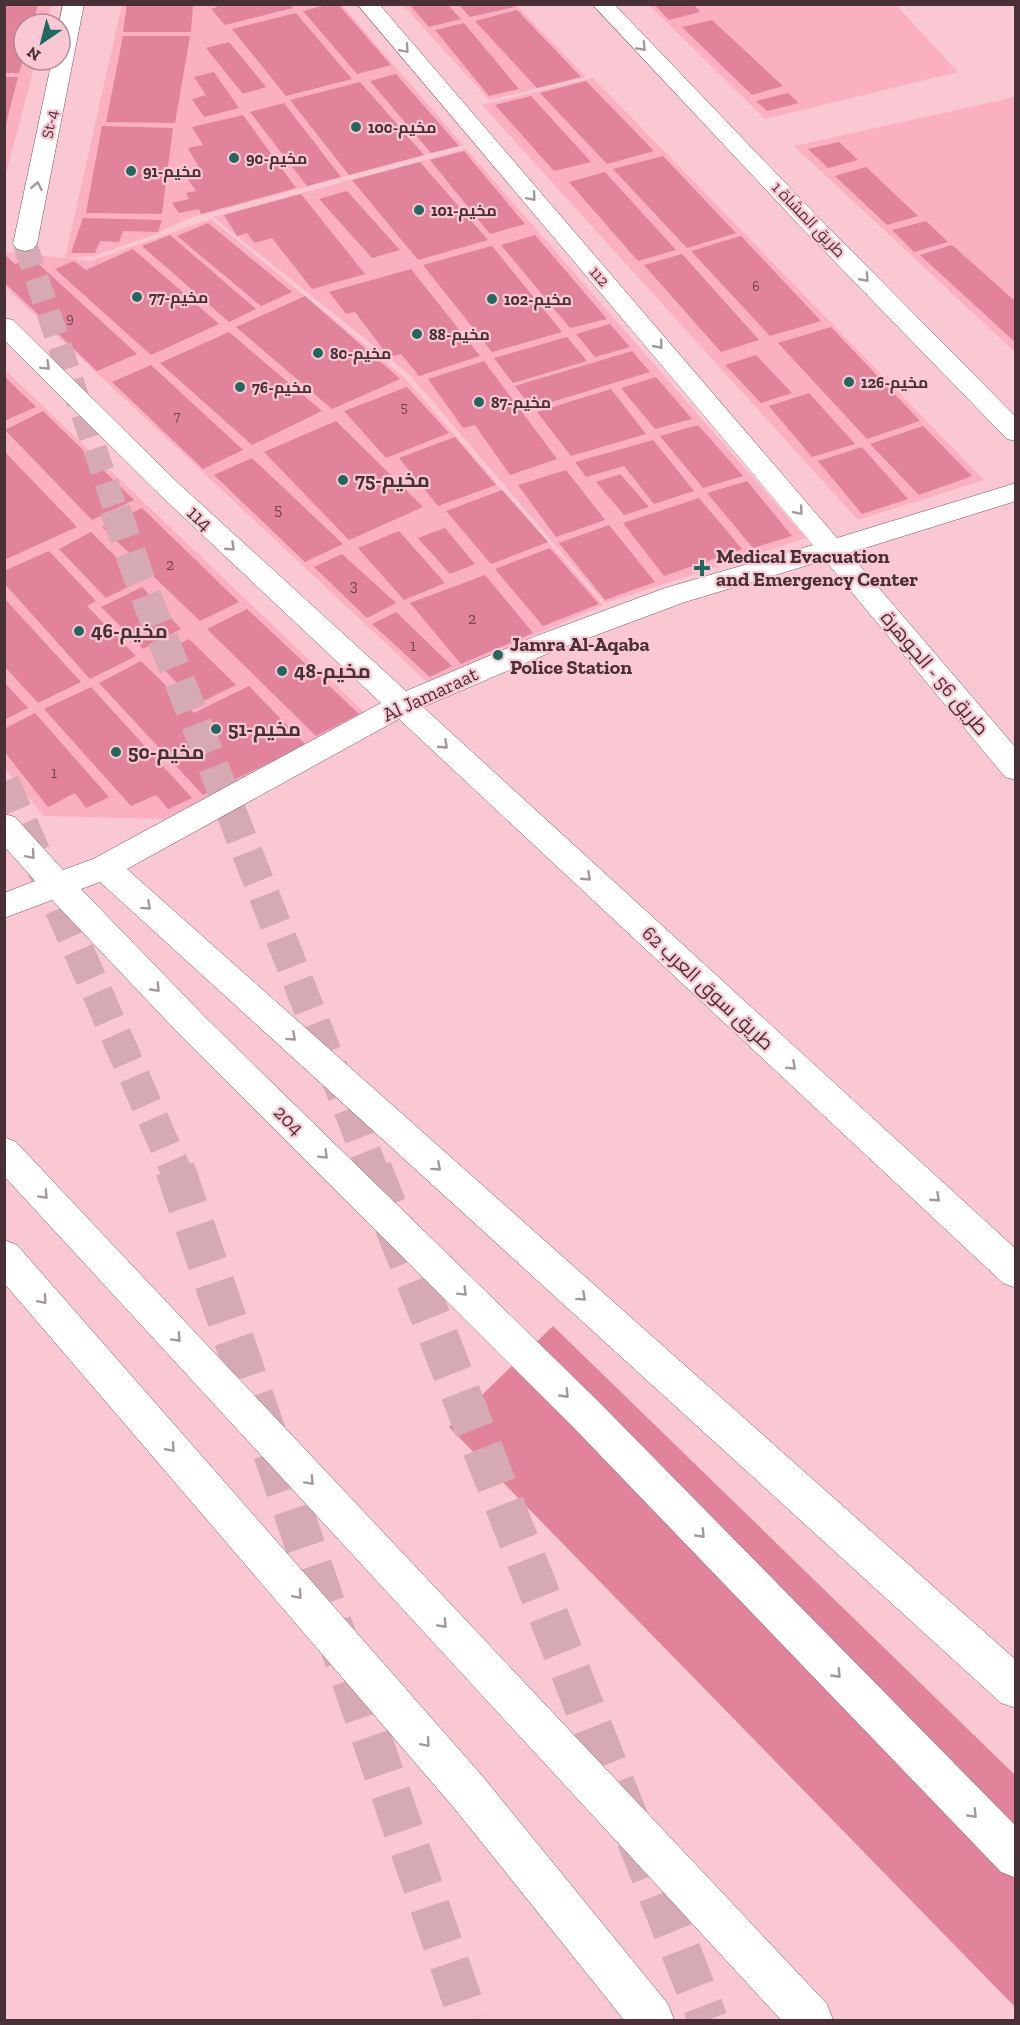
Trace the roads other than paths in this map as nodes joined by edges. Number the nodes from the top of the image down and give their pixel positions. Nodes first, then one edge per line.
1 (74, 4) edge
2 (367, 4) edge
3 (602, 4) edge
4 (25, 244) tunnel mouth
5 (4, 326) edge
6 (1016, 433) edge
7 (1016, 492) edge
8 (830, 549) junction
9 (401, 705) junction
10 (1016, 769) edge
11 (4, 825) edge
12 (104, 867) junction
13 (58, 885) junction
14 (4, 906) edge
15 (4, 1152) edge
16 (4, 1256) edge
17 (1016, 1272) edge
18 (1016, 1688) edge
19 (1016, 1857) edge
20 (652, 2020) edge
21 (811, 2020) edge

4 -> 1 street, St-4
2 -> 8 street, 112
3 -> 6 street, طريق المشاة 1
5 -> 9 street, 114
7 - 8 street, Al Jamaraat
8 - 9 street, Al Jamaraat
8 - 10 street, طريق 56 - الجوهرة
9 - 12 street, Al Jamaraat
9 -> 17 street, طريق سوق العرب 62
11 -> 13 street, 204
12 - 13 street, Al Jamaraat
12 -> 18 street
13 - 14 street, Al Jamaraat
13 -> 19 street, 204
15 -> 21 street
16 -> 20 street

